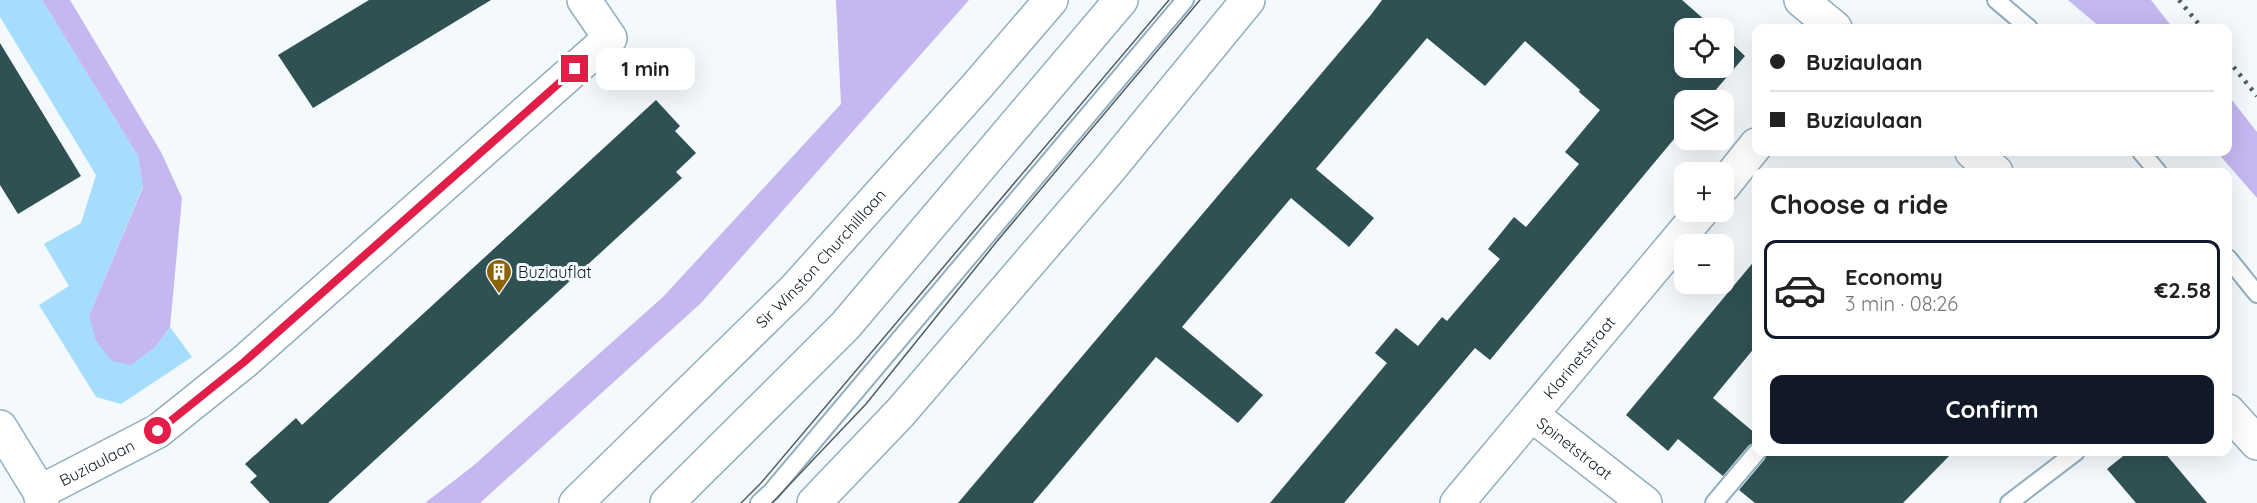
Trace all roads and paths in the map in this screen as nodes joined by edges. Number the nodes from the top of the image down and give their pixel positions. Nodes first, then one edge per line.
1 (584, 0) edge
2 (1051, 0) edge
3 (1120, 0) edge
4 (1185, 0) edge
5 (1248, 0) edge
6 (1800, 0) edge
7 (1996, 0) edge
8 (1830, 24) edge
9 (2024, 24) edge
10 (1752, 150) edge
11 (1977, 156) edge
12 (2144, 156) edge
13 (1991, 168) edge
14 (2155, 168) edge
15 (1734, 172) edge
16 (1693, 222) edge
17 (2232, 263) edge
18 (2257, 294) edge
19 (1532, 415) junction
20 (2232, 415) edge
21 (0, 427) edge
22 (2257, 443) edge
23 (1754, 456) edge
24 (2071, 456) edge
25 (47, 499) edge
26 (576, 503) edge
27 (667, 503) edge
28 (759, 503) edge
29 (814, 503) edge
30 (1457, 503) edge
31 (1645, 503) edge
32 (1714, 503) edge
33 (2008, 503) edge

1 - 25 street, Buziaulaan
2 - 26 street, Sir Winston Churchilllaan
3 - 27 street
4 - 28 lane
5 - 29 street
6 - 8 street
7 - 9 lane
10 - 15 street
11 - 13 street
12 - 14 lane
16 - 19 street, Klarinetstraat
17 - 18 lane
19 - 30 street, Klarinetstraat
19 - 31 street, Spinetstraat
20 - 22 street
21 - 25 street
23 - 32 lane
24 - 33 lane

